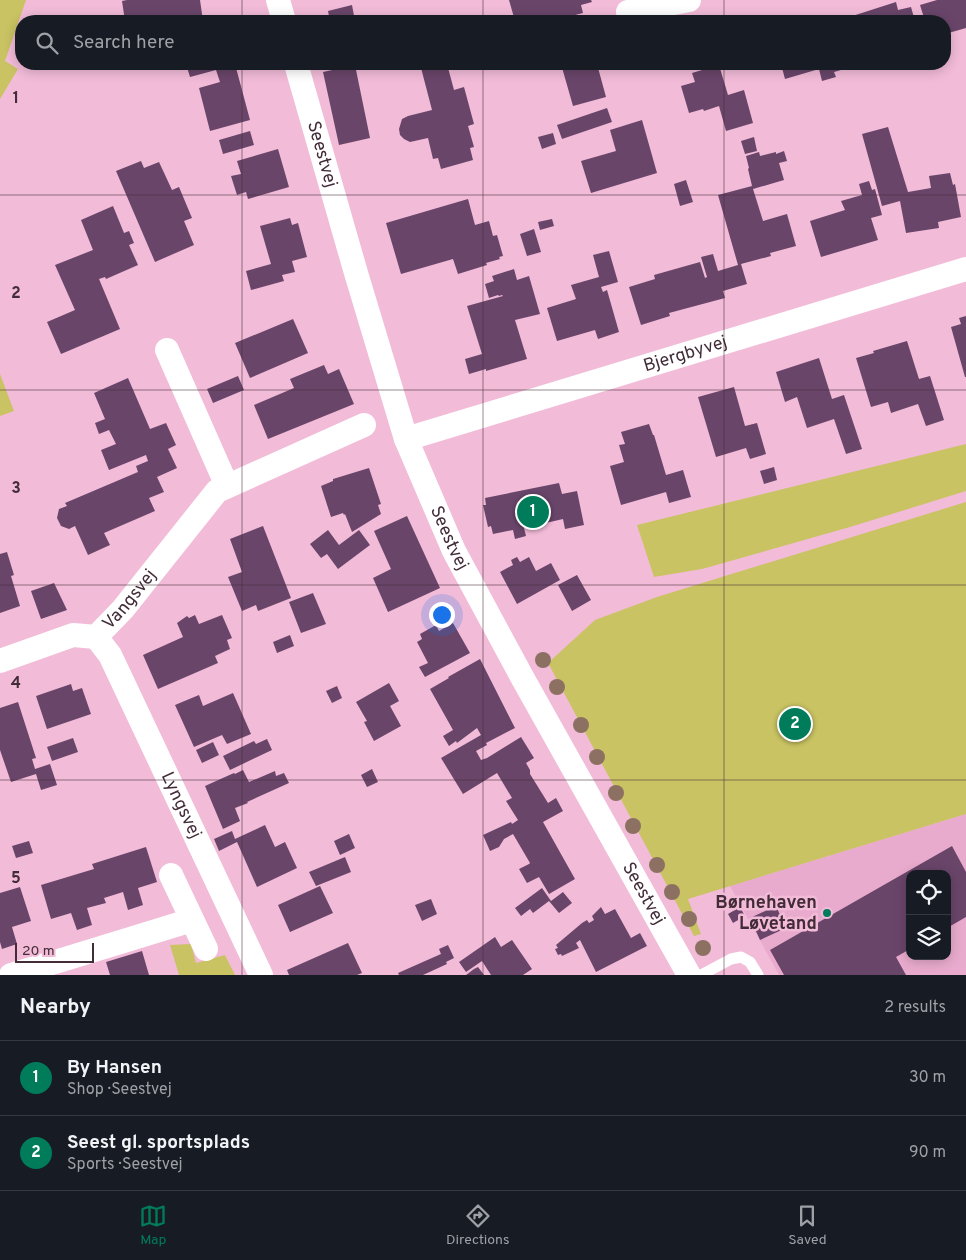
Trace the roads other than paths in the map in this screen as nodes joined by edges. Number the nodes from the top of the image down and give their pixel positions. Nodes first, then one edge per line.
1 (278, 0) edge
2 (688, 0) edge
3 (282, 15) edge
4 (629, 15) edge
5 (298, 70) edge
6 (966, 269) edge
7 (167, 350) dead end
8 (364, 426) dead end
9 (406, 439) junction
10 (227, 486) junction
11 (96, 637) junction
12 (0, 661) edge
13 (170, 875) dead end
14 (192, 920) junction
15 (206, 949) dead end
16 (68, 967) edge
17 (11, 975) edge
18 (261, 975) edge
19 (689, 975) edge
20 (701, 975) edge
21 (758, 975) edge

1 - 3 street
2 - 4 street
5 - 9 street, Seestvej
6 - 9 street, Bjergbyvej
7 - 10 street
8 - 10 street, Vangsvej
9 - 19 street, Seestvej
10 - 11 street, Vangsvej
11 - 12 street, Vangsvej
11 - 18 street, Lyngsvej
13 - 14 street
14 - 15 street
14 - 16 street
16 - 17 street
20 - 21 lane

